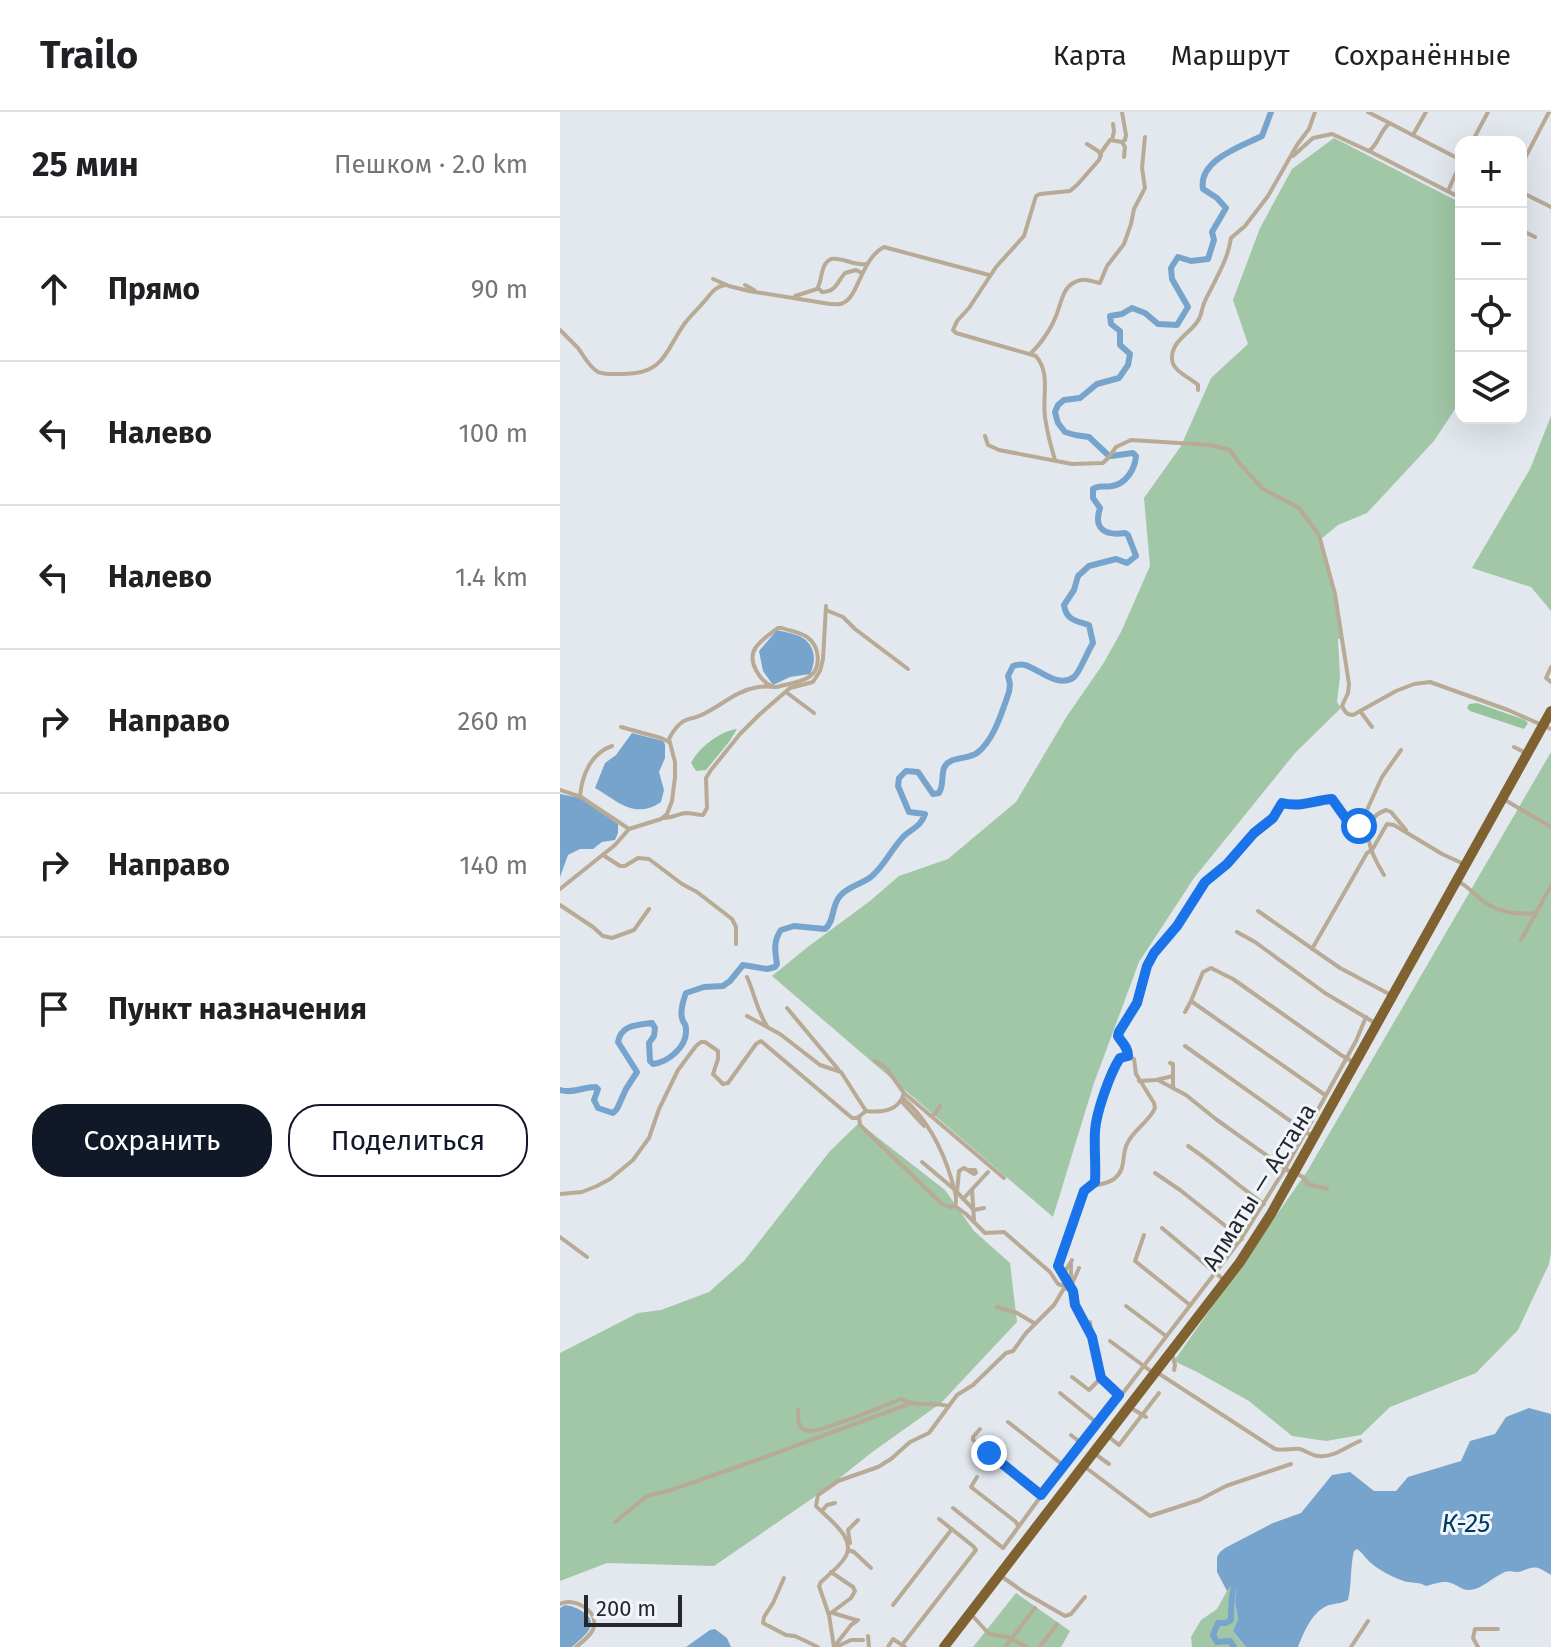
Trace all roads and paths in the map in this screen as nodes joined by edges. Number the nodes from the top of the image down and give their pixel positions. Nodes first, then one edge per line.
1 (1122, 112) edge
2 (1315, 112) edge
3 (1426, 112) edge
4 (1488, 112) edge
5 (1549, 112) edge
6 (1365, 113) edge
7 (1390, 123) junction
8 (1113, 124) dead end
9 (1413, 135) junction
10 (1475, 136) edge
11 (1145, 137) dead end
12 (1112, 140) junction
13 (1122, 142) junction
14 (1087, 144) dead end
15 (1369, 151) junction
16 (1100, 154) junction
17 (1527, 154) edge
18 (1124, 157) dead end
19 (1290, 158) junction
20 (1455, 158) edge
21 (1455, 175) edge
22 (1448, 191) junction
23 (1455, 195) edge
24 (1527, 195) edge
25 (1551, 207) edge
26 (1527, 233) edge
27 (1535, 237) dead end
28 (866, 264) junction
29 (862, 273) junction
30 (990, 276) junction
31 (713, 279) dead end
32 (745, 285) dead end
33 (729, 286) junction
34 (818, 288) junction
35 (756, 292) junction
36 (793, 297) junction
37 (560, 330) edge
38 (1030, 354) junction
39 (1198, 390) dead end
40 (985, 436) dead end
41 (1055, 460) junction
42 (1551, 667) edge
43 (908, 668) dead end
44 (759, 676) junction
45 (1546, 679) edge
46 (759, 686) junction
47 (773, 687) junction
48 (786, 692) junction
49 (1360, 711) junction
50 (1551, 711) edge
51 (814, 713) dead end
52 (621, 727) dead end
53 (1372, 727) dead end
54 (1547, 728) edge
55 (669, 742) junction
56 (612, 746) dead end
57 (1514, 747) dead end
58 (1401, 750) dead end
59 (1527, 754) junction
60 (560, 790) edge
61 (580, 796) junction
62 (1503, 799) junction
63 (1368, 808) junction
64 (1377, 815) junction
65 (664, 818) junction
66 (1551, 827) edge
67 (629, 829) junction
68 (1407, 832) junction
69 (1372, 850) junction
70 (603, 855) junction
71 (1466, 865) junction
72 (1384, 875) dead end
73 (1457, 881) junction
74 (1551, 886) edge
75 (560, 889) edge
76 (560, 905) edge
77 (649, 909) dead end
78 (1258, 911) dead end
79 (1536, 913) junction
80 (1237, 932) dead end
81 (1521, 940) dead end
82 (736, 944) dead end
83 (1312, 949) junction
84 (747, 977) dead end
85 (1393, 997) junction
86 (1191, 1001) junction
87 (787, 1008) dead end
88 (1185, 1012) dead end
89 (747, 1016) dead end
90 (1366, 1017) junction
91 (1377, 1025) junction
92 (768, 1028) junction
93 (1185, 1046) dead end
94 (1359, 1046) junction
95 (1128, 1056) junction
96 (875, 1061) dead end
97 (1170, 1063) dead end
98 (1349, 1064) junction
99 (840, 1071) junction
100 (1173, 1076) junction
101 (1158, 1080) junction
102 (1139, 1081) junction
103 (1173, 1087) junction
104 (1328, 1094) junction
105 (902, 1101) junction
106 (940, 1106) dead end
107 (866, 1111) junction
108 (931, 1116) junction
109 (859, 1117) junction
110 (1310, 1135) junction
111 (1188, 1146) dead end
112 (922, 1162) dead end
113 (969, 1170) dead end
114 (988, 1172) dead end
115 (1291, 1172) junction
116 (1155, 1173) dead end
117 (1004, 1178) dead end
118 (1092, 1186) junction
119 (1327, 1189) dead end
120 (972, 1190) junction
121 (956, 1191) junction
122 (560, 1194) edge
123 (958, 1201) junction
124 (1264, 1204) junction
125 (984, 1208) dead end
126 (974, 1210) junction
127 (974, 1221) junction
128 (1162, 1228) dead end
129 (1144, 1235) dead end
130 (560, 1237) edge
131 (1247, 1241) junction
132 (587, 1257) dead end
133 (1079, 1268) dead end
134 (1215, 1273) junction
135 (1063, 1275) junction
136 (1225, 1281) junction
137 (1070, 1286) junction
138 (1190, 1305) junction
139 (1126, 1306) dead end
140 (997, 1307) dead end
141 (1090, 1322) dead end
142 (1035, 1324) junction
143 (1090, 1335) junction
144 (1166, 1336) junction
145 (1110, 1341) dead end
146 (1171, 1352) junction
147 (1143, 1365) junction
148 (1174, 1370) dead end
149 (1155, 1372) junction
150 (1072, 1377) dead end
151 (1101, 1378) junction
152 (1060, 1393) dead end
153 (1159, 1393) dead end
154 (1121, 1394) junction
155 (909, 1404) junction
156 (1131, 1404) junction
157 (948, 1406) junction
158 (798, 1410) dead end
159 (1144, 1416) junction
160 (1008, 1422) dead end
161 (1097, 1423) junction
162 (980, 1429) dead end
163 (1071, 1435) dead end
164 (1107, 1435) junction
165 (1360, 1441) dead end
166 (1081, 1443) junction
167 (1094, 1452) junction
168 (1109, 1464) dead end
169 (1291, 1464) dead end
170 (1083, 1465) junction
171 (1063, 1466) junction
172 (977, 1477) dead end
173 (1041, 1495) junction
174 (835, 1503) dead end
175 (953, 1508) dead end
176 (822, 1511) junction
177 (939, 1519) dead end
178 (858, 1520) dead end
179 (615, 1522) dead end
180 (1018, 1526) junction
181 (952, 1529) junction
182 (848, 1548) junction
183 (871, 1568) dead end
184 (831, 1572) junction
185 (999, 1575) junction
186 (784, 1578) dead end
187 (1085, 1597) dead end
188 (560, 1604) edge
189 (893, 1605) dead end
190 (1035, 1608) dead end
191 (830, 1612) junction
192 (970, 1613) junction
193 (1368, 1621) dead end
194 (1057, 1624) dead end
195 (1498, 1629) dead end
196 (1011, 1639) junction
197 (834, 1646) edge
198 (904, 1646) edge
199 (576, 1647) edge
200 (818, 1647) edge
201 (869, 1647) edge
202 (888, 1647) edge
203 (944, 1647) edge
204 (1005, 1647) edge
205 (1027, 1647) edge
206 (1040, 1647) edge
207 (1351, 1647) edge
208 (1478, 1647) edge

1 - 13 street
2 - 19 street
3 - 9 street
4 - 10 street
5 - 17 street
6 - 7 street
7 - 9 street
7 - 15 street
8 - 12 street
9 - 20 street
11 - 38 street
12 - 13 street
12 - 16 street
13 - 18 street
14 - 16 street
15 - 19 street
15 - 22 street
16 - 30 street
19 - 39 street
21 - 22 street
22 - 23 street
24 - 25 street
26 - 27 street
28 - 29 street
28 - 30 street
28 - 34 street
29 - 34 street
29 - 36 street
30 - 38 street
31 - 33 street
32 - 35 street
33 - 35 street
33 - 37 street
34 - 36 street
35 - 36 street
38 - 41 street
40 - 41 street
41 - 49 street
42 - 45 street
43 - 48 street
44 - 46 street
44 - 47 street
44 - 47 street
46 - 47 street
46 - 55 street
48 - 51 street
48 - 65 street
49 - 53 street
49 - 54 street
50 - 54 highway, Алматы — Астана
52 - 55 street
54 - 59 highway, Алматы — Астана
55 - 65 street
56 - 61 street
57 - 59 street
58 - 63 street
59 - 62 highway, Алматы — Астана
60 - 61 street
61 - 67 street
62 - 66 street
62 - 71 highway, Алматы — Астана
63 - 64 street
63 - 95 street
64 - 68 street
64 - 69 street
65 - 67 street
67 - 70 street
68 - 69 street
68 - 71 street
69 - 72 street
69 - 83 street
70 - 75 street
70 - 82 street
71 - 73 highway, Алматы — Астана
73 - 79 street
73 - 85 highway, Алматы — Астана
74 - 79 street
76 - 77 street
78 - 83 street
79 - 81 street
80 - 90 street
83 - 85 street
84 - 92 street
85 - 91 highway, Алматы — Астана
86 - 88 street
86 - 98 street
86 - 104 street
87 - 99 street
89 - 92 street
90 - 91 street
90 - 94 street
91 - 94 highway, Алматы — Астана
92 - 99 street
93 - 110 street
94 - 98 highway, Алматы — Астана
95 - 102 street
95 - 118 street
96 - 105 street
97 - 100 street
98 - 104 highway, Алматы — Астана
99 - 107 street
100 - 101 street
100 - 103 street
101 - 102 street
101 - 103 street
102 - 118 street
103 - 115 street
104 - 110 highway, Алматы — Астана
105 - 107 street
105 - 108 street
105 - 121 street
106 - 108 street
107 - 109 street
108 - 117 street
109 - 122 street
109 - 123 street
110 - 115 highway, Алматы — Астана
111 - 124 street
112 - 121 street
113 - 121 street
114 - 120 street
115 - 119 street
115 - 124 street
115 - 131 highway, Алматы — Астана
116 - 131 street
118 - 135 street
120 - 123 street
120 - 126 street
121 - 123 street
123 - 126 street
123 - 127 street
124 - 131 street
125 - 126 street
126 - 127 street
127 - 137 street
128 - 134 street
129 - 138 street
130 - 132 street
131 - 134 street
131 - 136 highway, Алматы — Астана
133 - 137 street
134 - 136 street
134 - 138 street
135 - 137 street
135 - 137 street
136 - 146 highway, Алматы — Астана
137 - 142 street
137 - 143 street
138 - 144 street
139 - 144 street
140 - 142 street
141 - 143 street
142 - 157 street
143 - 151 street
144 - 147 street
145 - 147 street
146 - 148 street
146 - 149 highway, Алматы — Астана
147 - 149 street
147 - 154 street
149 - 156 highway, Алматы — Астана
149 - 165 street
150 - 151 street
151 - 154 street
152 - 161 street
153 - 159 street
154 - 156 street
154 - 161 street
155 - 157 street
155 - 158 street
155 - 179 street
156 - 159 street
156 - 164 highway, Алматы — Астана
157 - 176 street
159 - 164 street
160 - 171 street
161 - 166 street
162 - 173 street
163 - 166 street
164 - 167 highway, Алматы — Астана
166 - 171 street
167 - 168 street
167 - 170 highway, Алматы — Астана
169 - 170 street
170 - 185 highway, Алматы — Астана
171 - 173 street
172 - 180 street
173 - 180 street
174 - 176 street
175 - 180 street
176 - 182 street
177 - 181 street
178 - 182 street
181 - 189 street
181 - 198 street
182 - 183 street
182 - 184 street
184 - 191 street
184 - 191 street
185 - 187 street
185 - 192 highway, Алматы — Астана
186 - 200 street
188 - 199 street
190 - 196 street
191 - 197 street
191 - 197 street
192 - 196 street
192 - 203 highway, Алматы — Астана
193 - 207 street
194 - 206 street
195 - 208 street
196 - 204 street
196 - 205 street
197 - 201 street
198 - 202 street

